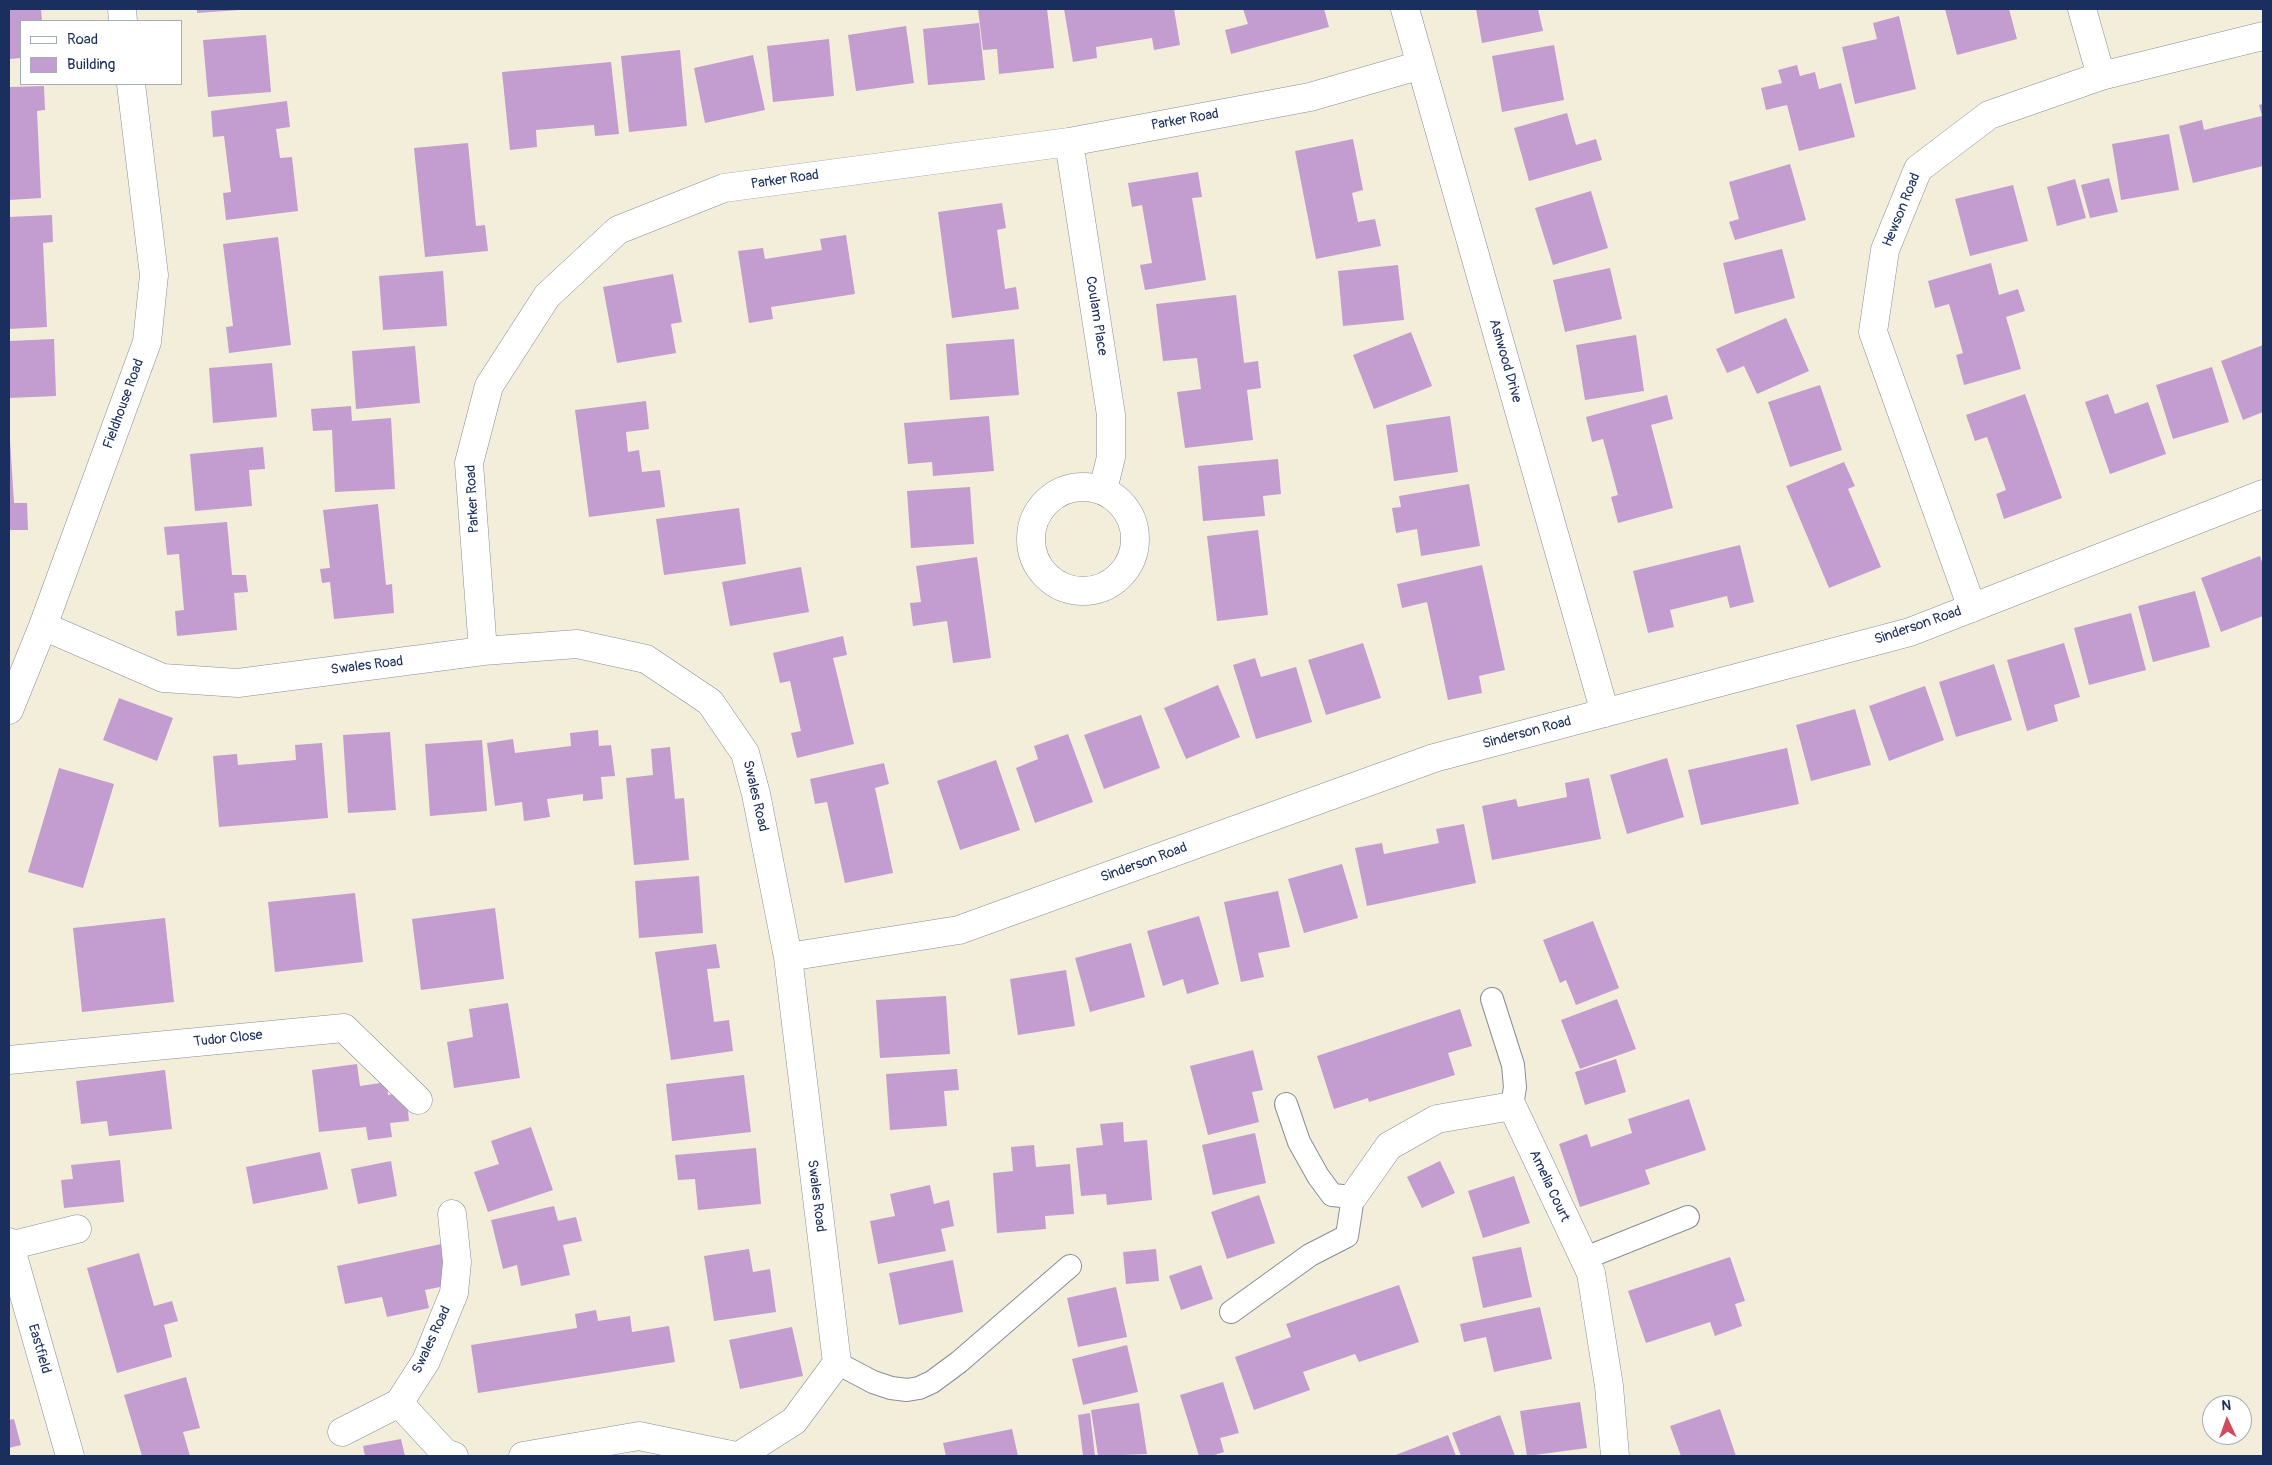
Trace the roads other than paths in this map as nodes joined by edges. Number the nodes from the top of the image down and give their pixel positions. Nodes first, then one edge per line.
1 (1405, 9) edge
2 (2082, 9) edge
3 (2263, 36) edge
4 (1421, 65) junction
5 (2100, 76) junction
6 (131, 85) edge
7 (1069, 142) junction
8 (1103, 490) dead end
9 (2263, 494) edge
10 (1972, 608) junction
11 (43, 626) junction
12 (483, 651) junction
13 (9, 710) edge
14 (1605, 713) junction
15 (788, 957) junction
16 (1492, 999) dead end
17 (9, 1060) edge
18 (418, 1100) dead end
19 (1286, 1104) dead end
20 (1512, 1106) junction
21 (1353, 1197) junction
22 (452, 1214) dead end
23 (1688, 1217) dead end
24 (77, 1229) dead end
25 (9, 1244) edge
26 (1583, 1259) junction
27 (1070, 1266) dead end
28 (1231, 1312) dead end
29 (837, 1363) junction
30 (399, 1403) junction
31 (342, 1432) dead end
32 (70, 1456) edge
33 (454, 1456) edge
34 (523, 1456) edge
35 (737, 1456) edge
36 (1615, 1456) edge

1 - 4 street, Ashwood Drive
2 - 5 street
3 - 5 street, Hewson Road
4 - 7 street, Parker Road
4 - 14 street, Ashwood Drive
5 - 10 street, Hewson Road
6 - 11 street, Fieldhouse Road
7 - 8 street, Coulam Place
7 - 12 street, Parker Road
9 - 10 street, Sinderson Road
10 - 14 street, Sinderson Road
11 - 12 street, Swales Road
11 - 13 street, Fieldhouse Road
12 - 15 street, Swales Road
14 - 15 street, Sinderson Road
15 - 29 street, Swales Road
16 - 20 lane
17 - 18 street, Tudor Close
19 - 21 lane
20 - 21 street
20 - 26 street, Amelia Court
21 - 28 lane
22 - 30 street, Swales Road
23 - 26 lane
24 - 25 street
25 - 32 street, Eastfield
26 - 36 street, Amelia Court
27 - 29 lane
29 - 35 street
30 - 31 street
30 - 33 street
34 - 35 street

